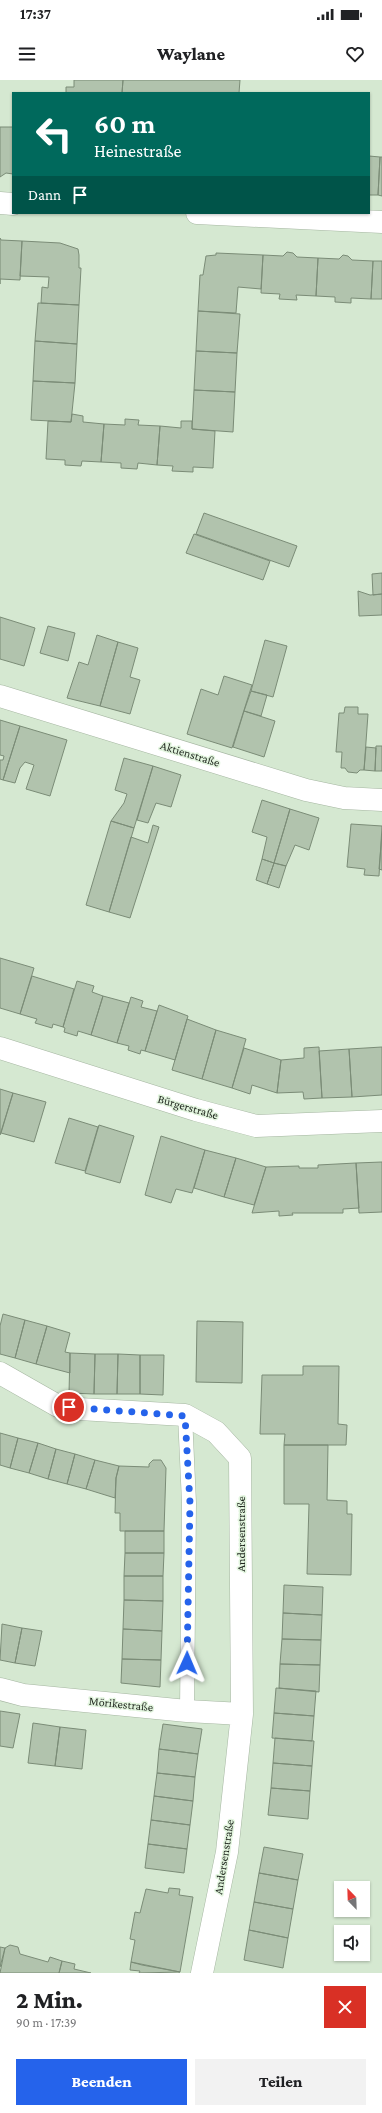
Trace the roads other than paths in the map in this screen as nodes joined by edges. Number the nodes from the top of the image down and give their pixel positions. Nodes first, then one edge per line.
1 (0, 204) edge
2 (12, 204) edge
3 (218, 214) edge
4 (382, 222) edge
5 (0, 696) edge
6 (382, 800) edge
7 (0, 1048) edge
8 (382, 1121) edge
9 (0, 1373) edge
10 (185, 1416) junction
11 (0, 1689) edge
12 (187, 1710) junction
13 (242, 1714) junction
14 (202, 1973) edge

1 - 2 street
3 - 4 street
5 - 6 street, Aktienstraße
7 - 8 street, Bürgerstraße
9 - 10 street
10 - 12 lane
10 - 13 street, Andersenstraße
11 - 12 street, Mörikestraße
12 - 13 street, Mörikestraße
13 - 14 street, Andersenstraße

